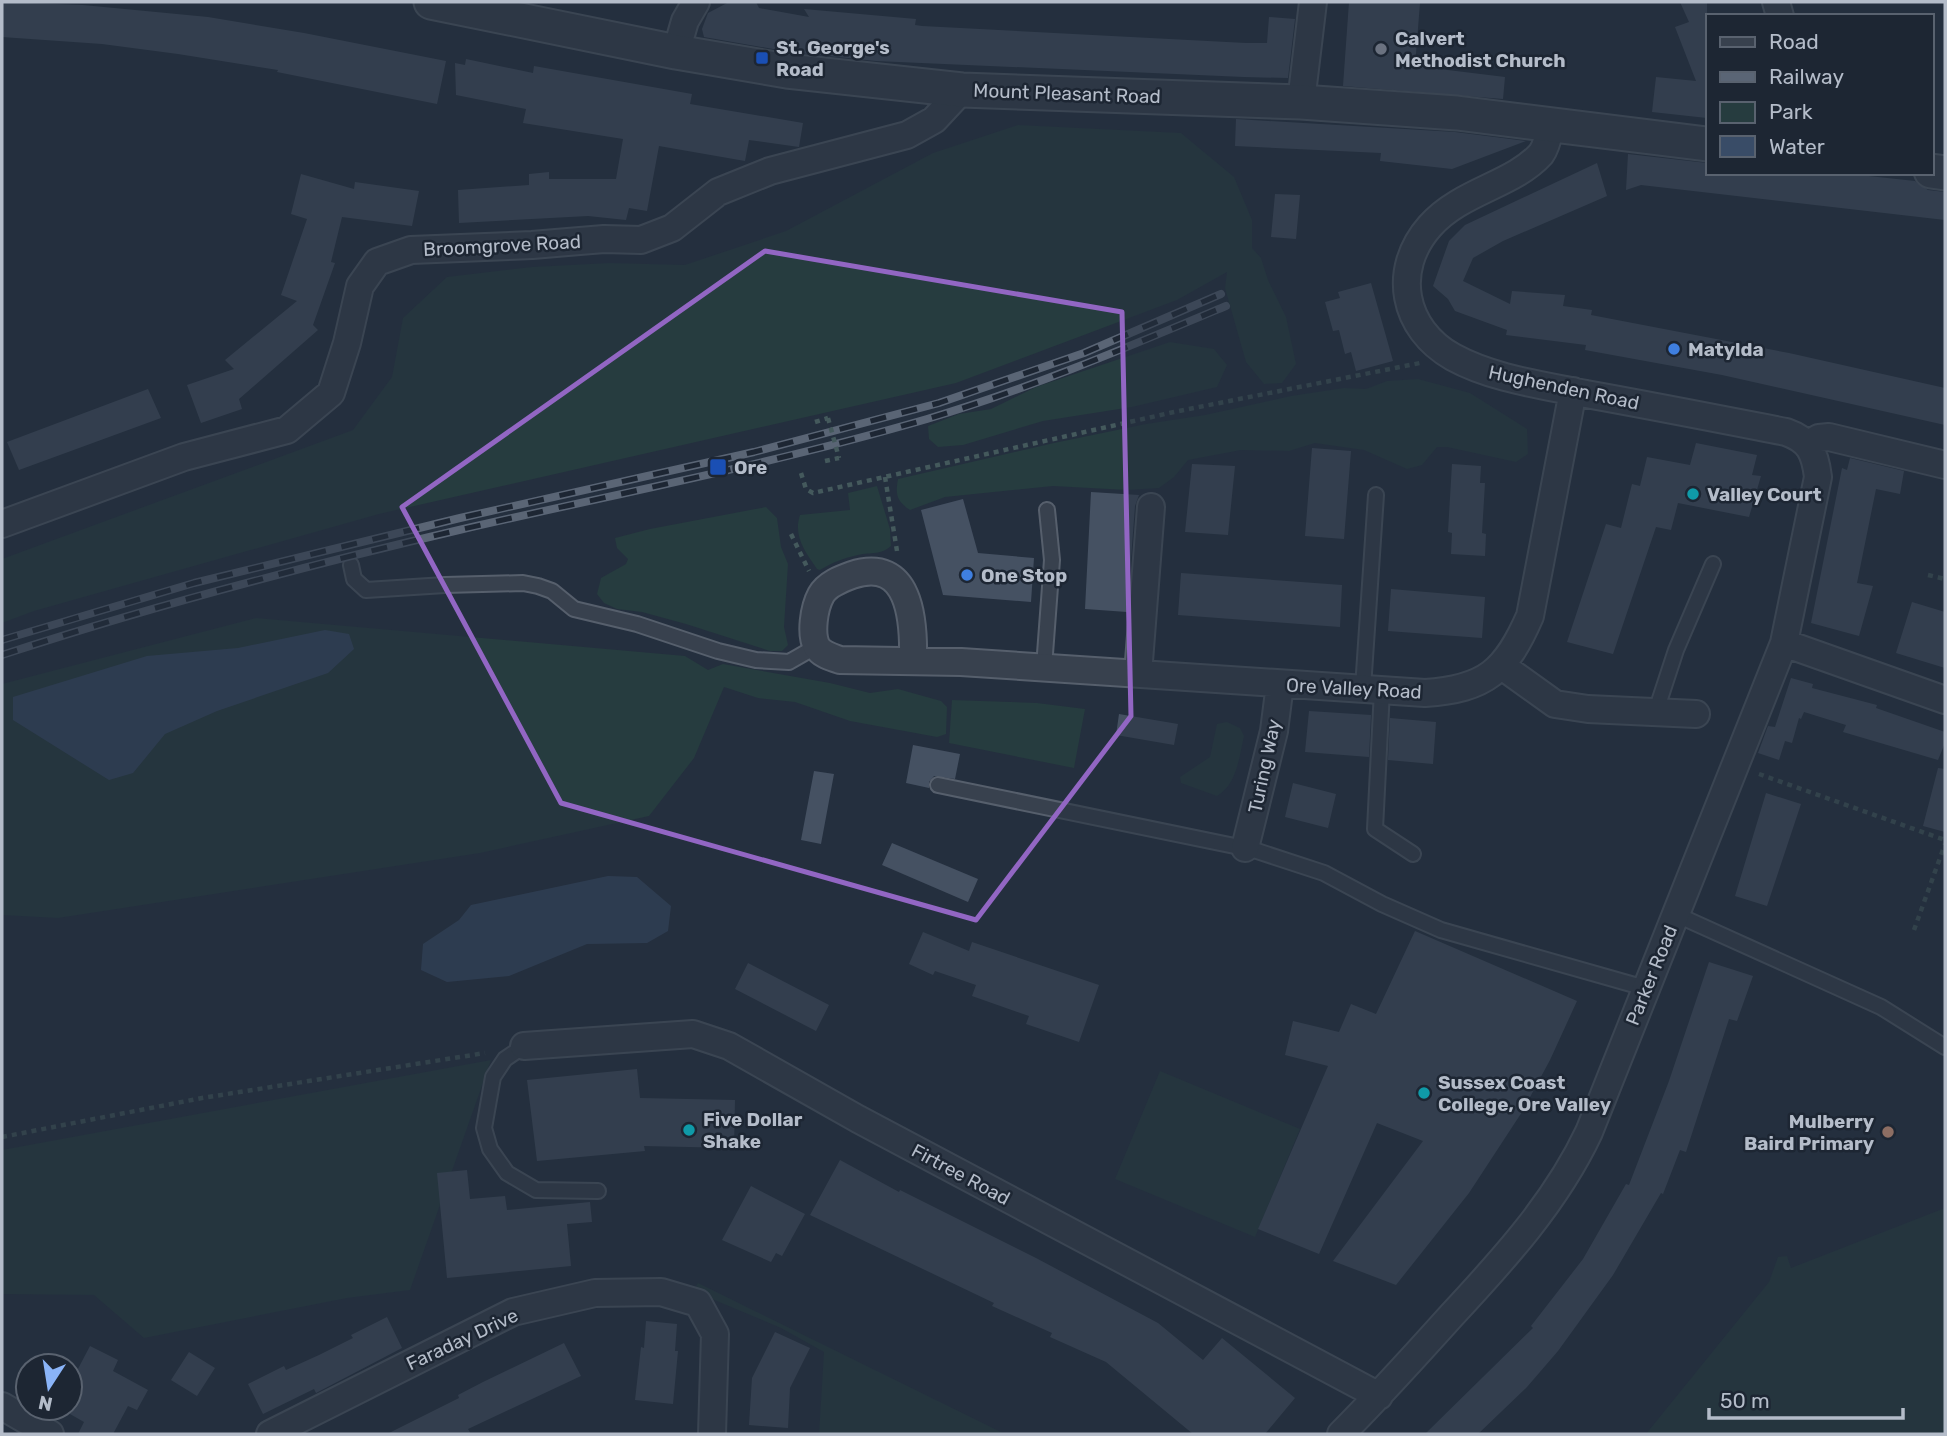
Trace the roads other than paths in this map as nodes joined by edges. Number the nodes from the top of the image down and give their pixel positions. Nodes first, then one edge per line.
1 (431, 2) edge
2 (696, 2) edge
3 (1312, 2) edge
4 (676, 51) junction
5 (962, 90) junction
6 (1301, 102) junction
7 (1551, 124) junction
8 (1706, 144) edge
9 (1573, 391) junction
10 (1808, 444) junction
11 (1945, 465) edge
12 (1376, 495) dead end
13 (1152, 507) dead end
14 (1046, 510) dead end
15 (2, 524) edge
16 (1713, 564) dead end
17 (351, 565) dead end
18 (1784, 643) junction
19 (817, 646) junction
20 (913, 660) junction
21 (1502, 666) junction
22 (1044, 667) junction
23 (1138, 674) junction
24 (1280, 684) junction
25 (1373, 689) junction
26 (1945, 700) edge
27 (1656, 711) junction
28 (1696, 714) dead end
29 (938, 785) dead end
30 (1245, 848) junction
31 (1413, 854) dead end
32 (1675, 914) junction
33 (1645, 988) junction
34 (524, 1046) joint
35 (1945, 1046) edge
36 (598, 1191) dead end
37 (1379, 1396) junction
38 (2, 1406) edge
39 (50, 1434) edge
40 (270, 1434) edge
41 (712, 1434) edge
42 (1341, 1434) edge

1 - 4 street, Mount Pleasant Road
2 - 4 street
3 - 6 street
4 - 5 street, Mount Pleasant Road
5 - 6 street, Mount Pleasant Road
5 - 15 street, Broomgrove Road
6 - 7 street, Mount Pleasant Road
7 - 8 street, Mount Pleasant Road
7 - 9 street, Hughenden Road
9 - 10 street, Hughenden Road
9 - 21 street, Ore Valley Road
10 - 11 street
10 - 18 street, Parker Road
12 - 25 lane
13 - 23 street
14 - 22 lane
16 - 27 lane
17 - 19 lane
18 - 26 street
18 - 32 street, Parker Road
19 - 20 street, Ore Valley Road
19 - 20 street
20 - 22 street, Ore Valley Road
21 - 25 street, Ore Valley Road
21 - 27 street
22 - 23 street, Ore Valley Road
23 - 24 street, Ore Valley Road
24 - 25 street, Ore Valley Road
24 - 30 street, Turing Way
25 - 31 lane
27 - 28 street
29 - 30 lane
30 - 33 lane
32 - 33 street, Parker Road
32 - 35 lane
33 - 37 street, Parker Road
34 - 36 lane
34 - 37 street, Firtree Road
37 - 42 street, Parker Road
38 - 39 street
40 - 41 street, Faraday Drive

